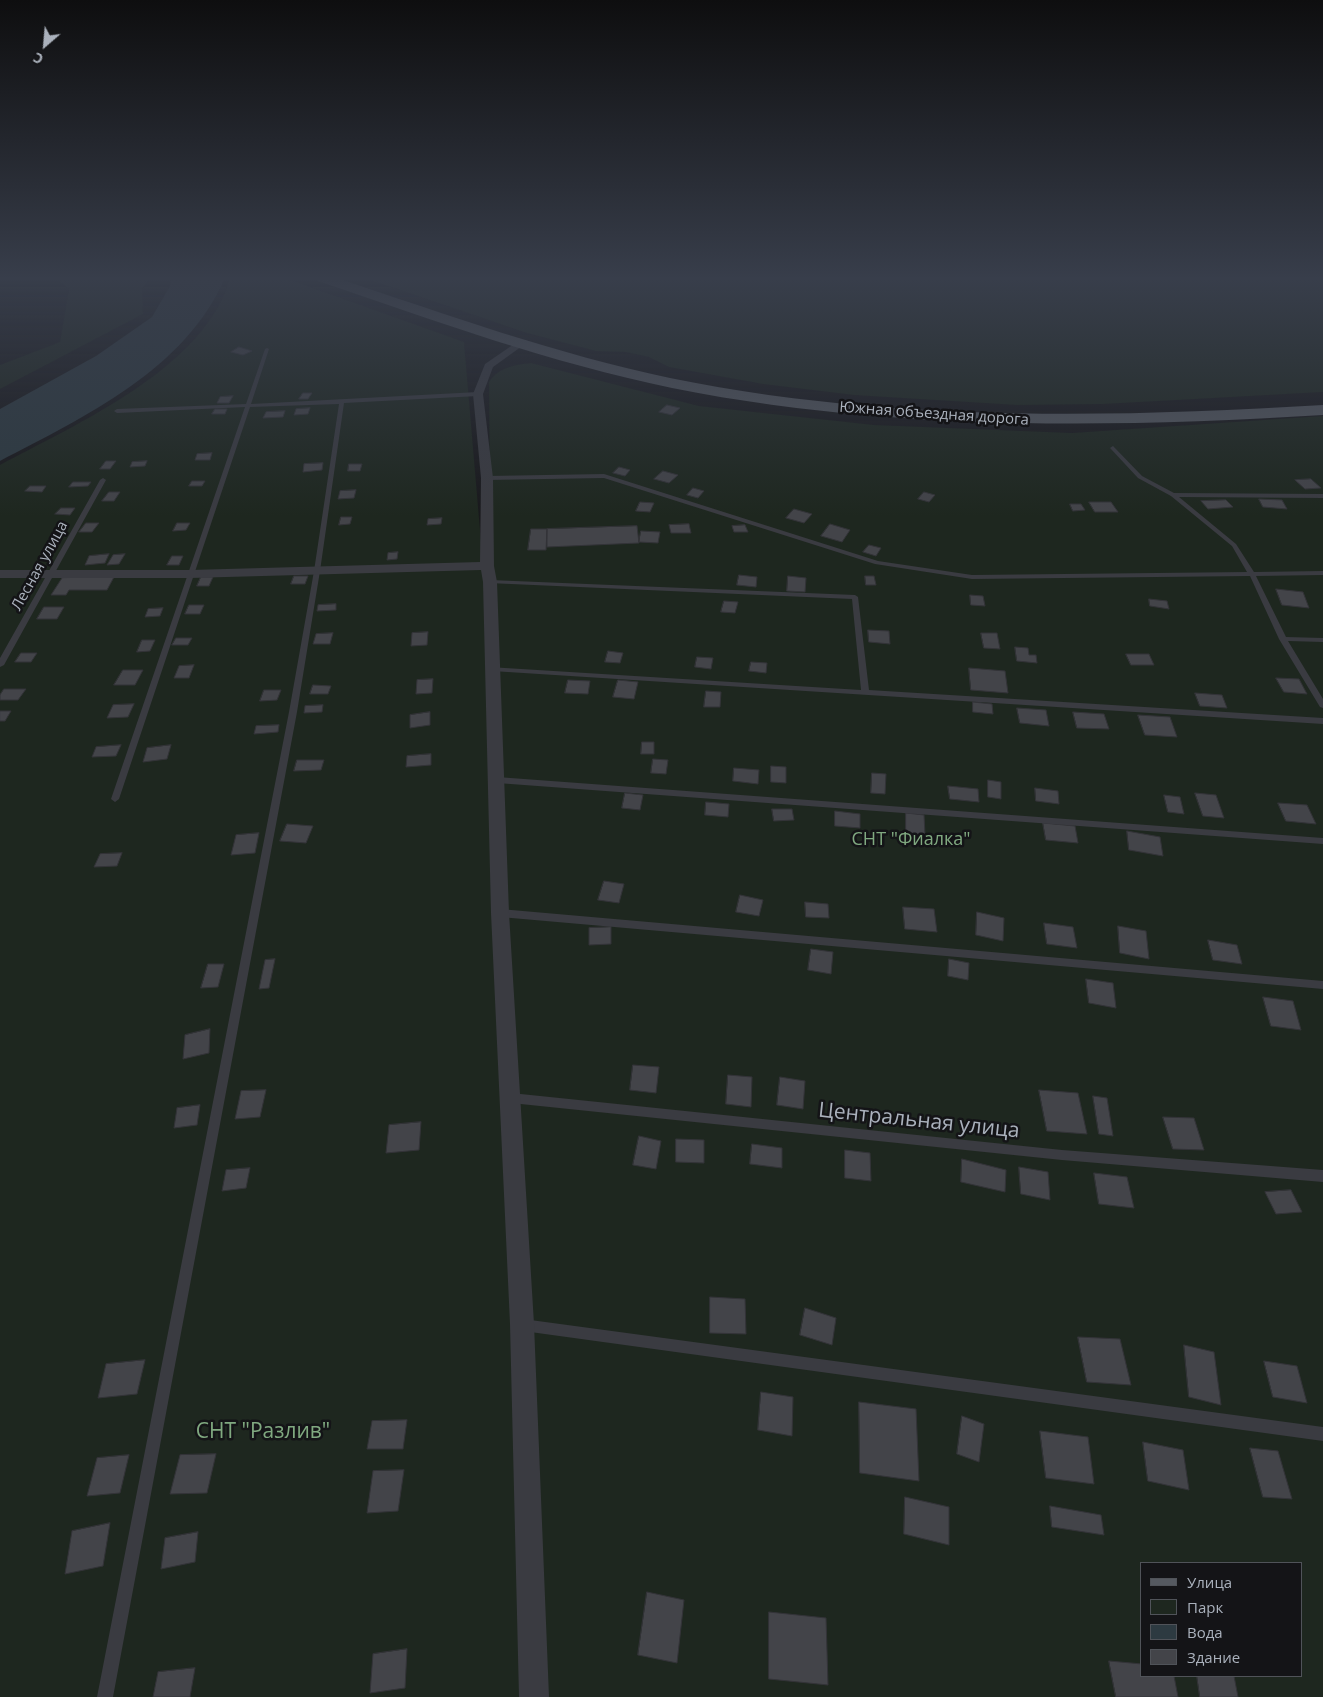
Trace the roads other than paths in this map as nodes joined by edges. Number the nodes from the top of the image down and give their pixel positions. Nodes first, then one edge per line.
1 (264, 357) edge
2 (505, 357) edge
3 (568, 357) edge
4 (596, 357) edge
5 (478, 394) junction
6 (1323, 400) edge
7 (342, 402) junction
8 (249, 406) junction
9 (1323, 410) edge
10 (117, 411) dead end
11 (1113, 448) dead end
12 (487, 478) junction
13 (102, 480) dead end
14 (1173, 495) junction
15 (1323, 496) edge
16 (318, 572) junction
17 (1323, 573) edge
18 (0, 574) edge
19 (50, 574) junction
20 (190, 574) junction
21 (489, 574) junction
22 (1252, 574) junction
23 (1283, 639) junction
24 (1323, 640) edge
25 (0, 665) edge
26 (492, 669) junction
27 (864, 690) junction
28 (1323, 705) edge
29 (1323, 721) edge
30 (497, 780) junction
31 (115, 799) dead end
32 (1323, 841) edge
33 (500, 913) junction
34 (1323, 985) edge
35 (511, 1098) junction
36 (1323, 1176) edge
37 (522, 1324) junction
38 (1323, 1434) edge
39 (538, 1696) edge
40 (105, 1697) edge

1 - 8 lane
2 - 5 street
3 - 9 main road, Южная объездная дорога
4 - 6 main road, Южная объездная дорога
5 - 7 lane
5 - 12 street
7 - 8 lane
7 - 16 lane
8 - 10 lane
8 - 20 lane
11 - 14 lane
12 - 21 street
12 - 22 lane
13 - 19 lane, Лесная улица
14 - 15 lane
14 - 22 lane
16 - 20 street
16 - 21 street
16 - 40 lane
17 - 22 lane
18 - 19 street
19 - 20 street
19 - 25 lane, Лесная улица
20 - 31 lane
21 - 26 street
21 - 27 lane
22 - 23 lane
23 - 24 lane
23 - 28 lane
26 - 27 lane
26 - 30 street
27 - 29 lane
30 - 32 lane
30 - 33 street
33 - 34 lane
33 - 35 street
35 - 36 lane, Центральная улица
35 - 37 street
37 - 38 lane
37 - 39 street

